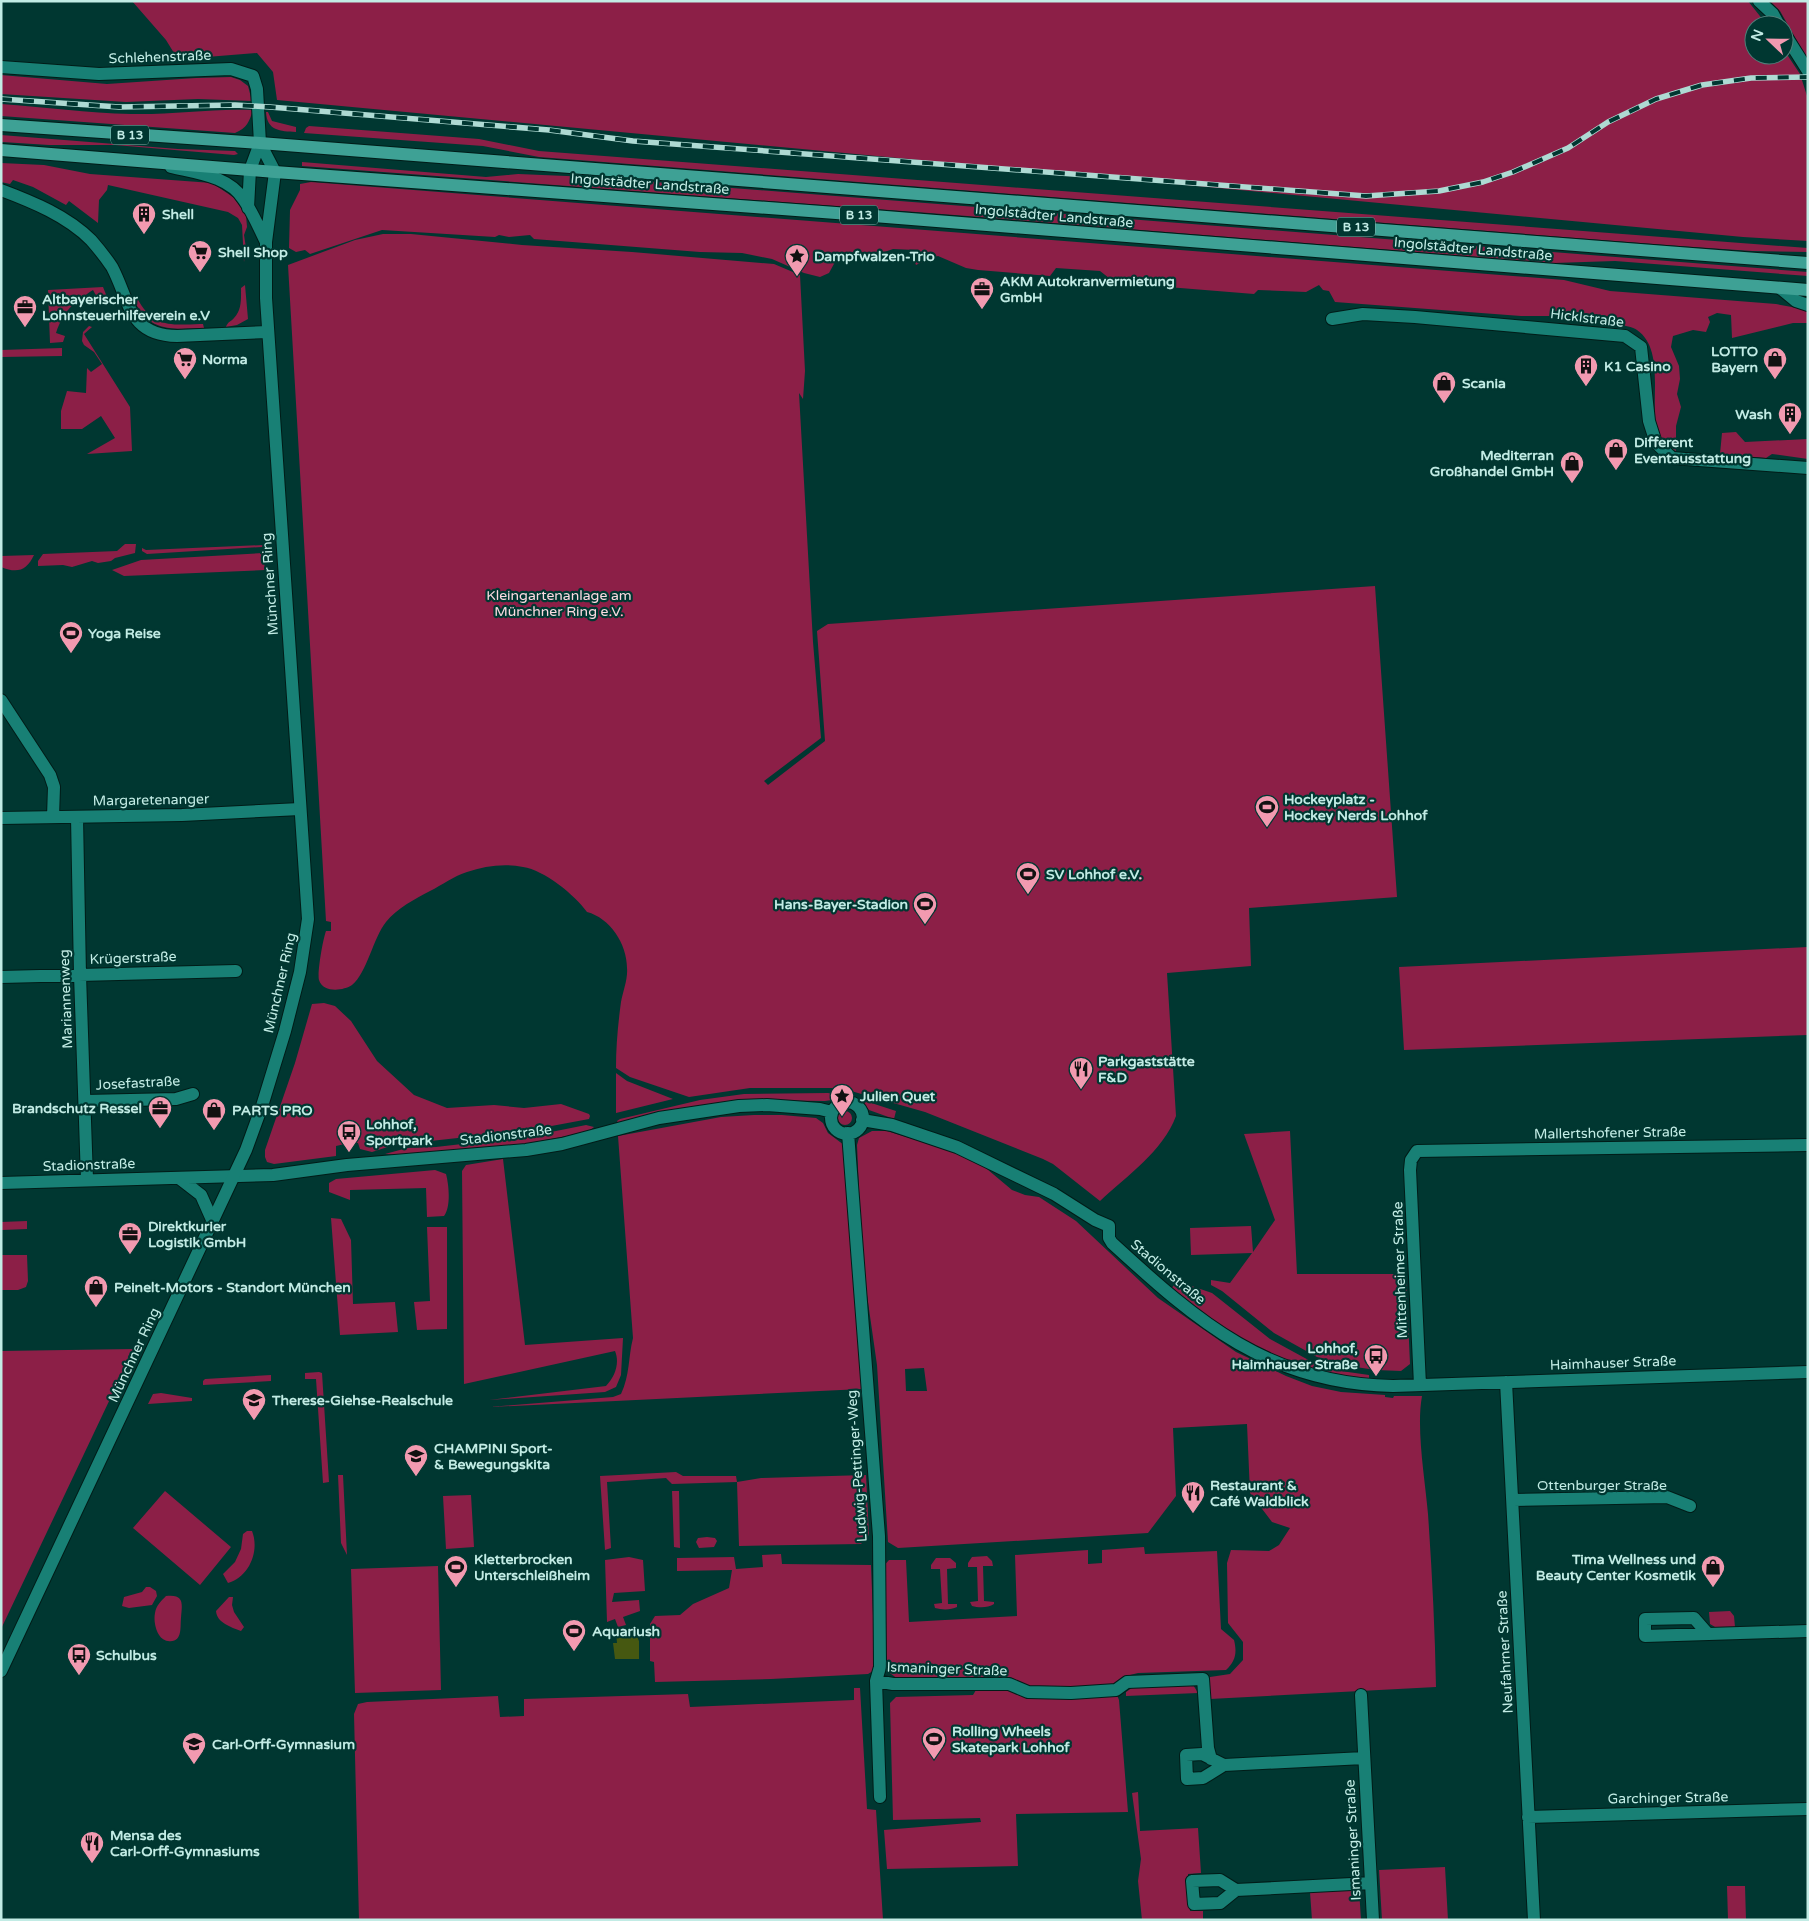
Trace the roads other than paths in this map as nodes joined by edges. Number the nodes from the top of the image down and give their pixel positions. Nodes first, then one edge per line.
1 (1759, 1) edge
2 (1773, 15) edge
3 (1794, 49) edge
4 (1, 67) edge
5 (1808, 71) edge
6 (1, 125) edge
7 (260, 143) junction
8 (1, 150) edge
9 (152, 162) junction
10 (250, 170) junction
11 (275, 172) junction
12 (1, 190) edge
13 (248, 208) junction
14 (266, 242) junction
15 (1808, 263) edge
16 (1780, 288) junction
17 (1808, 290) edge
18 (1808, 305) edge
19 (1332, 319) dead end
20 (268, 332) junction
21 (1808, 468) edge
22 (1, 700) edge
23 (300, 809) junction
24 (53, 817) junction
25 (77, 817) junction
26 (1, 818) edge
27 (236, 971) dead end
28 (80, 975) junction
29 (1, 977) edge
30 (193, 1094) dead end
31 (85, 1101) junction
32 (832, 1112) junction
33 (862, 1120) junction
34 (848, 1134) junction
35 (1808, 1145) edge
36 (1414, 1154) joint
37 (234, 1176) junction
38 (179, 1178) junction
39 (87, 1179) junction
40 (1, 1182) edge
41 (213, 1222) junction
42 (1808, 1372) edge
43 (1506, 1382) junction
44 (1420, 1385) junction
45 (1513, 1500) junction
46 (1690, 1506) dead end
47 (1808, 1631) edge
48 (1708, 1634) dead end
49 (1, 1671) edge
50 (876, 1681) junction
51 (1361, 1695) dead end
52 (1364, 1758) junction
53 (1211, 1759) junction
54 (1224, 1765) junction
55 (880, 1796) dead end
56 (1808, 1809) edge
57 (1528, 1816) junction
58 (1371, 1883) junction
59 (1236, 1890) dead end
60 (1373, 1920) edge
61 (1534, 1920) edge

1 - 2 street
3 - 5 street
4 - 7 street, Schlehenstraße
6 - 7 main road, B 13
7 - 10 street
7 - 11 street
7 - 15 main road, Ingolstädter Landstraße / B 13
8 - 9 main road, B 13
9 - 10 main road, B 13
9 - 13 street, Münchner Ring
10 - 11 main road, B 13
10 - 13 street
11 - 14 street, Münchner Ring
11 - 16 main road, Ingolstädter Landstraße / B 13
12 - 20 street
13 - 14 street, Münchner Ring
14 - 20 street, Münchner Ring
16 - 17 main road, Ingolstädter Landstraße / B 13
16 - 18 street
19 - 21 street, Hicklstraße
20 - 23 street, Münchner Ring
22 - 24 street
23 - 25 street, Margaretenanger
23 - 37 street, Münchner Ring
24 - 25 street, Margaretenanger
24 - 26 street, Margaretenanger
25 - 28 street, Mariannenweg
27 - 28 street, Krügerstraße
28 - 29 street, Krügerstraße
28 - 31 street, Mariannenweg
30 - 31 street, Josefastraße
31 - 39 street, Mariannenweg
32 - 33 street, Stadionstraße
32 - 34 street
32 - 37 street, Stadionstraße
33 - 34 street
33 - 44 street, Stadionstraße
34 - 50 street, Ludwig-Pettinger-Weg
35 - 36 street, Mallertshofener Straße
36 - 44 street, Mittenheimer Straße
37 - 38 street, Stadionstraße
37 - 41 street, Münchner Ring
38 - 39 street, Stadionstraße
38 - 41 street
39 - 40 street, Stadionstraße
41 - 49 street, Münchner Ring
42 - 43 street, Haimhauser Straße
43 - 44 street, Haimhauser Straße
43 - 45 street, Neufahrner Straße
45 - 46 street, Ottenburger Straße
45 - 57 street, Neufahrner Straße
47 - 48 street
50 - 53 street, Ismaninger Straße
50 - 55 street, Ludwig-Pettinger-Weg
51 - 52 street, Ismaninger Straße
52 - 54 street
52 - 58 street, Ismaninger Straße
53 - 54 street
53 - 54 street
56 - 57 street, Garchinger Straße
57 - 61 street, Neufahrner Straße
58 - 59 street
58 - 60 street, Ismaninger Straße

